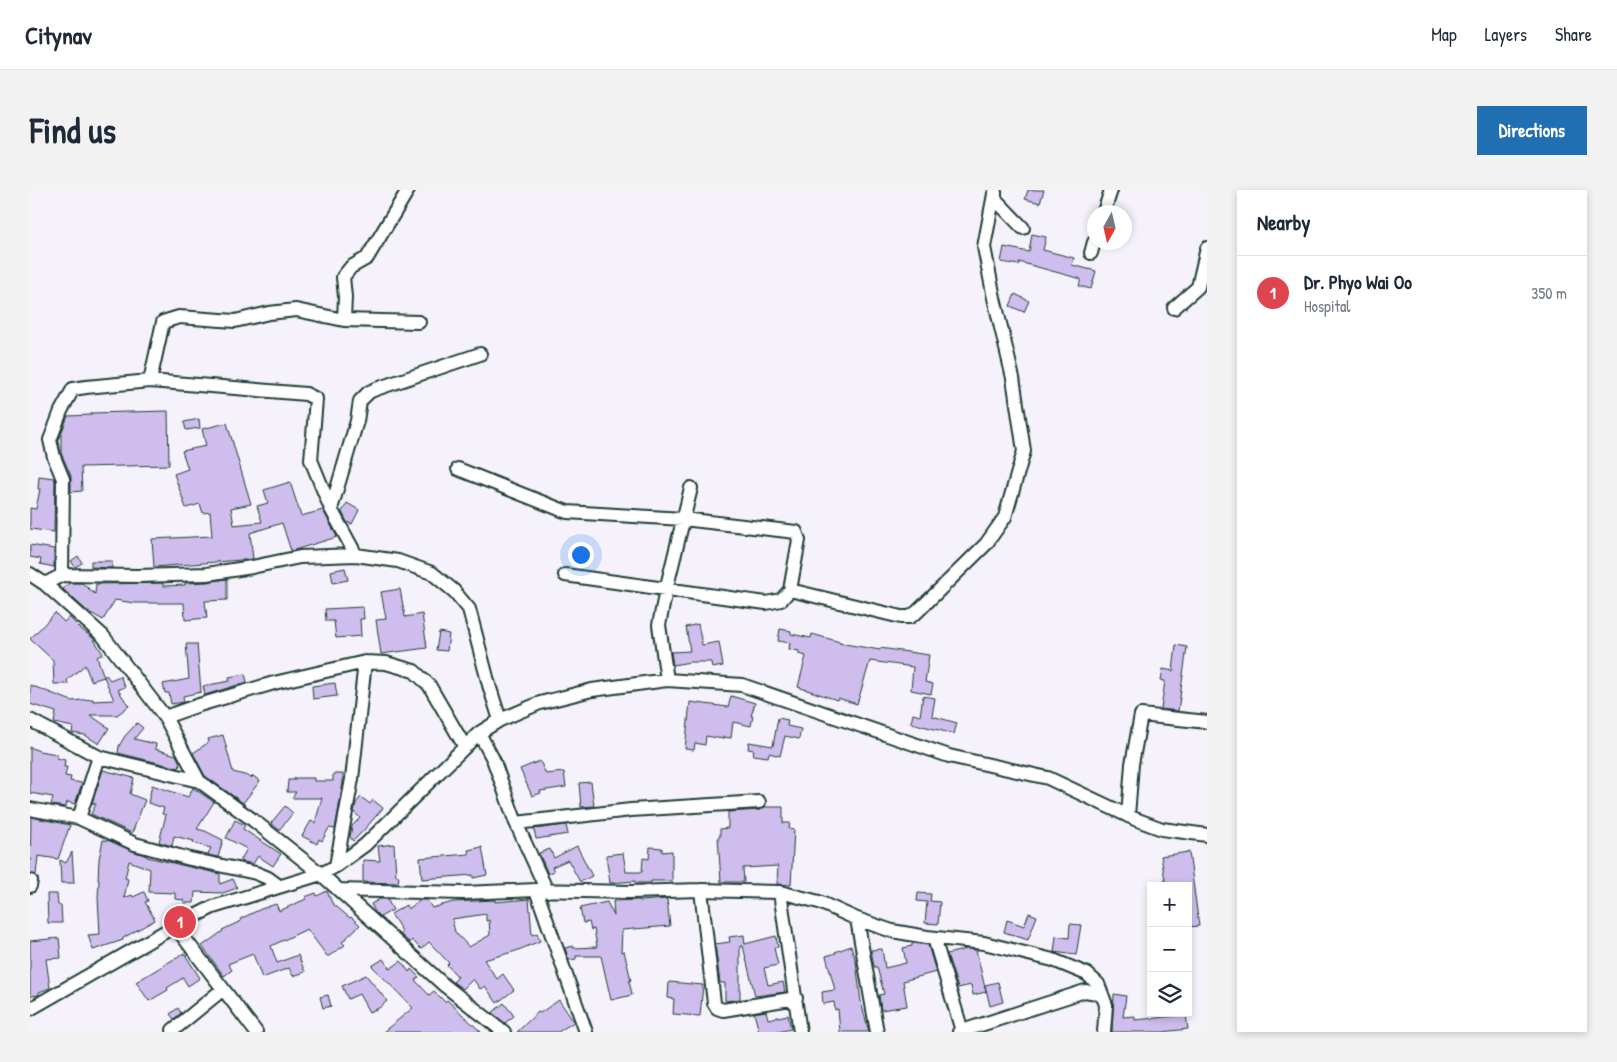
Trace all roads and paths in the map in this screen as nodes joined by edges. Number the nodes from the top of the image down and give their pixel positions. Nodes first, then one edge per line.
1 (408, 190) edge
2 (1111, 190) edge
3 (995, 192) edge
4 (1106, 205) edge
5 (1023, 228) dead end
6 (1207, 248) edge
7 (1174, 308) dead end
8 (344, 320) junction
9 (419, 322) dead end
10 (480, 354) dead end
11 (150, 381) junction
12 (458, 470) dead end
13 (691, 488) dead end
14 (331, 509) junction
15 (683, 520) junction
16 (356, 555) junction
17 (30, 574) edge
18 (62, 574) junction
19 (564, 575) dead end
20 (45, 584) junction
21 (666, 590) junction
22 (790, 590) junction
23 (365, 662) junction
24 (667, 680) junction
25 (164, 717) junction
26 (30, 720) edge
27 (500, 720) junction
28 (1207, 722) edge
29 (479, 734) junction
30 (465, 747) junction
31 (99, 757) junction
32 (199, 781) junction
33 (759, 802) dead end
34 (30, 809) edge
35 (1128, 816) junction
36 (79, 818) junction
37 (516, 823) junction
38 (1207, 835) edge
39 (336, 866) junction
40 (321, 874) junction
41 (279, 886) junction
42 (339, 890) junction
43 (542, 890) junction
44 (701, 890) junction
45 (780, 892) junction
46 (857, 919) junction
47 (175, 926) junction
48 (934, 938) junction
49 (222, 990) junction
50 (1103, 997) junction
51 (796, 998) junction
52 (30, 1009) edge
53 (173, 1030) dead end
54 (961, 1031) edge
55 (256, 1032) edge
56 (504, 1032) edge
57 (586, 1032) edge
58 (800, 1032) edge
59 (876, 1032) edge
60 (1104, 1032) edge

1 - 8 street
2 - 4 street
3 - 5 street
3 - 22 street
6 - 7 street
8 - 9 street
8 - 11 street
10 - 14 street
11 - 14 street
11 - 18 street
12 - 15 street
13 - 15 street
14 - 16 street
15 - 21 street
15 - 22 street
16 - 18 street
16 - 27 street
17 - 20 street
18 - 20 street
19 - 21 street
20 - 25 street
21 - 22 street
21 - 24 street
23 - 25 street
23 - 30 street
23 - 39 street
24 - 27 street
24 - 35 street
25 - 32 street
26 - 31 street
27 - 29 street
28 - 35 street
29 - 30 street
29 - 37 street
30 - 39 street
31 - 32 street
31 - 36 street
32 - 40 street
33 - 37 street
34 - 36 street
35 - 38 street
36 - 41 street
37 - 43 street
39 - 40 street
40 - 41 street
40 - 42 street
41 - 47 street
42 - 43 street
42 - 56 street
43 - 44 street
43 - 57 street
44 - 45 street
44 - 51 street
45 - 46 street
45 - 51 street
46 - 48 street
46 - 59 street
47 - 49 street
47 - 52 street
48 - 50 street
48 - 54 street
49 - 53 street
49 - 55 street
50 - 54 street
50 - 60 street
51 - 58 street

